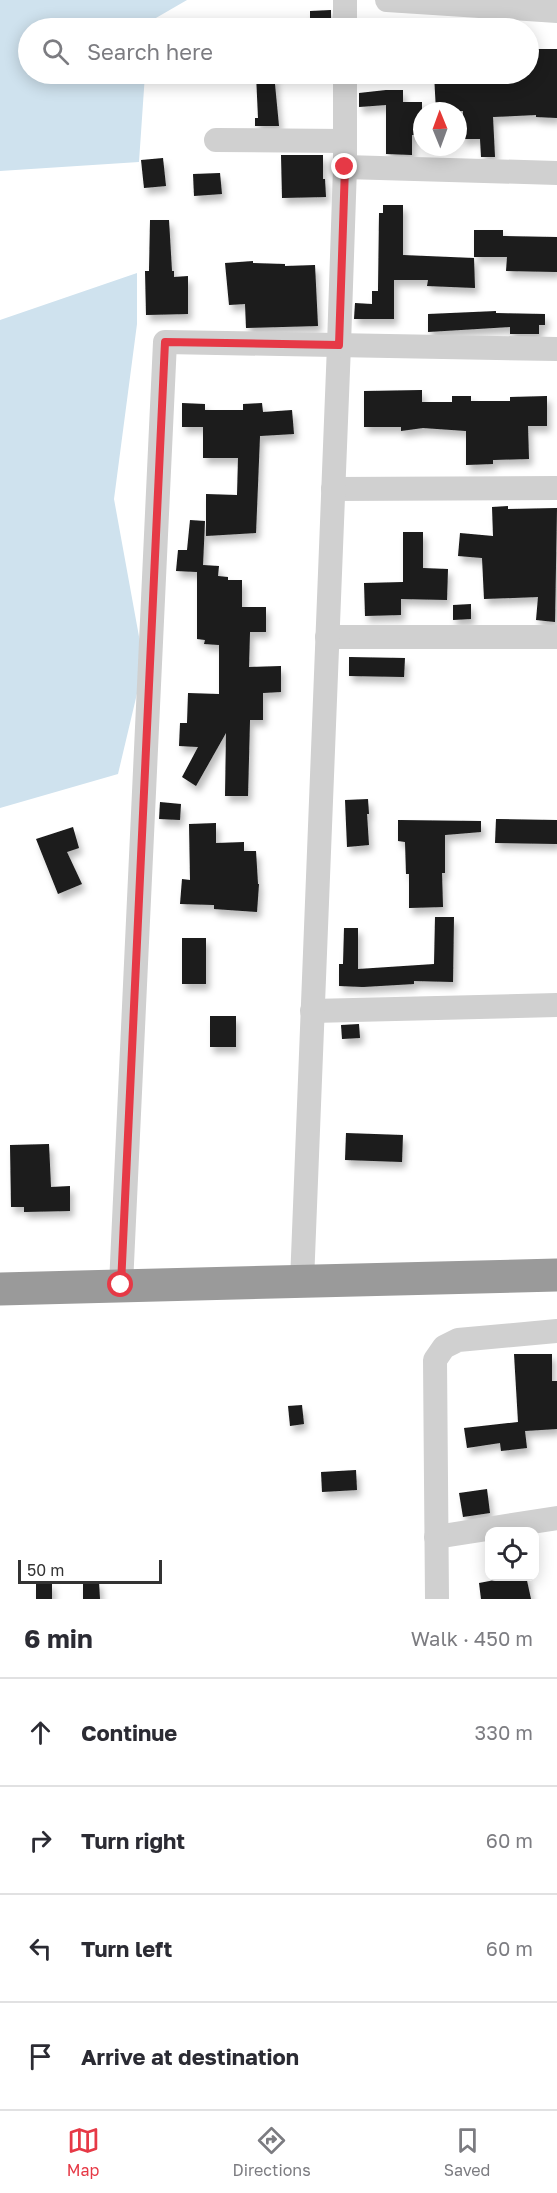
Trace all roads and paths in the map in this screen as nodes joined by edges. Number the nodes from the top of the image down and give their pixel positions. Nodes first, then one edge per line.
1 (345, 0) edge
2 (387, 0) edge
3 (557, 12) edge
4 (345, 18) edge
5 (345, 84) edge
6 (216, 140) dead end
7 (345, 141) junction
8 (345, 167) junction
9 (557, 172) edge
10 (339, 345) junction
11 (557, 349) edge
12 (557, 488) edge
13 (333, 489) junction
14 (557, 637) edge
15 (327, 638) junction
16 (557, 1005) edge
17 (312, 1011) junction
18 (557, 1275) edge
19 (302, 1282) junction
20 (121, 1285) junction
21 (0, 1288) edge
22 (557, 1331) edge
23 (557, 1518) edge
24 (436, 1537) junction
25 (437, 1599) edge

1 - 4 street
2 - 3 street
5 - 7 street
6 - 7 street
7 - 8 street
8 - 9 street
8 - 10 street
10 - 11 street
10 - 13 street
10 - 20 street
12 - 13 street
13 - 15 street
14 - 15 street
15 - 17 street
16 - 17 street
17 - 19 street
18 - 19 highway
19 - 20 highway
20 - 21 highway
22 - 24 street
23 - 24 street
24 - 25 street

